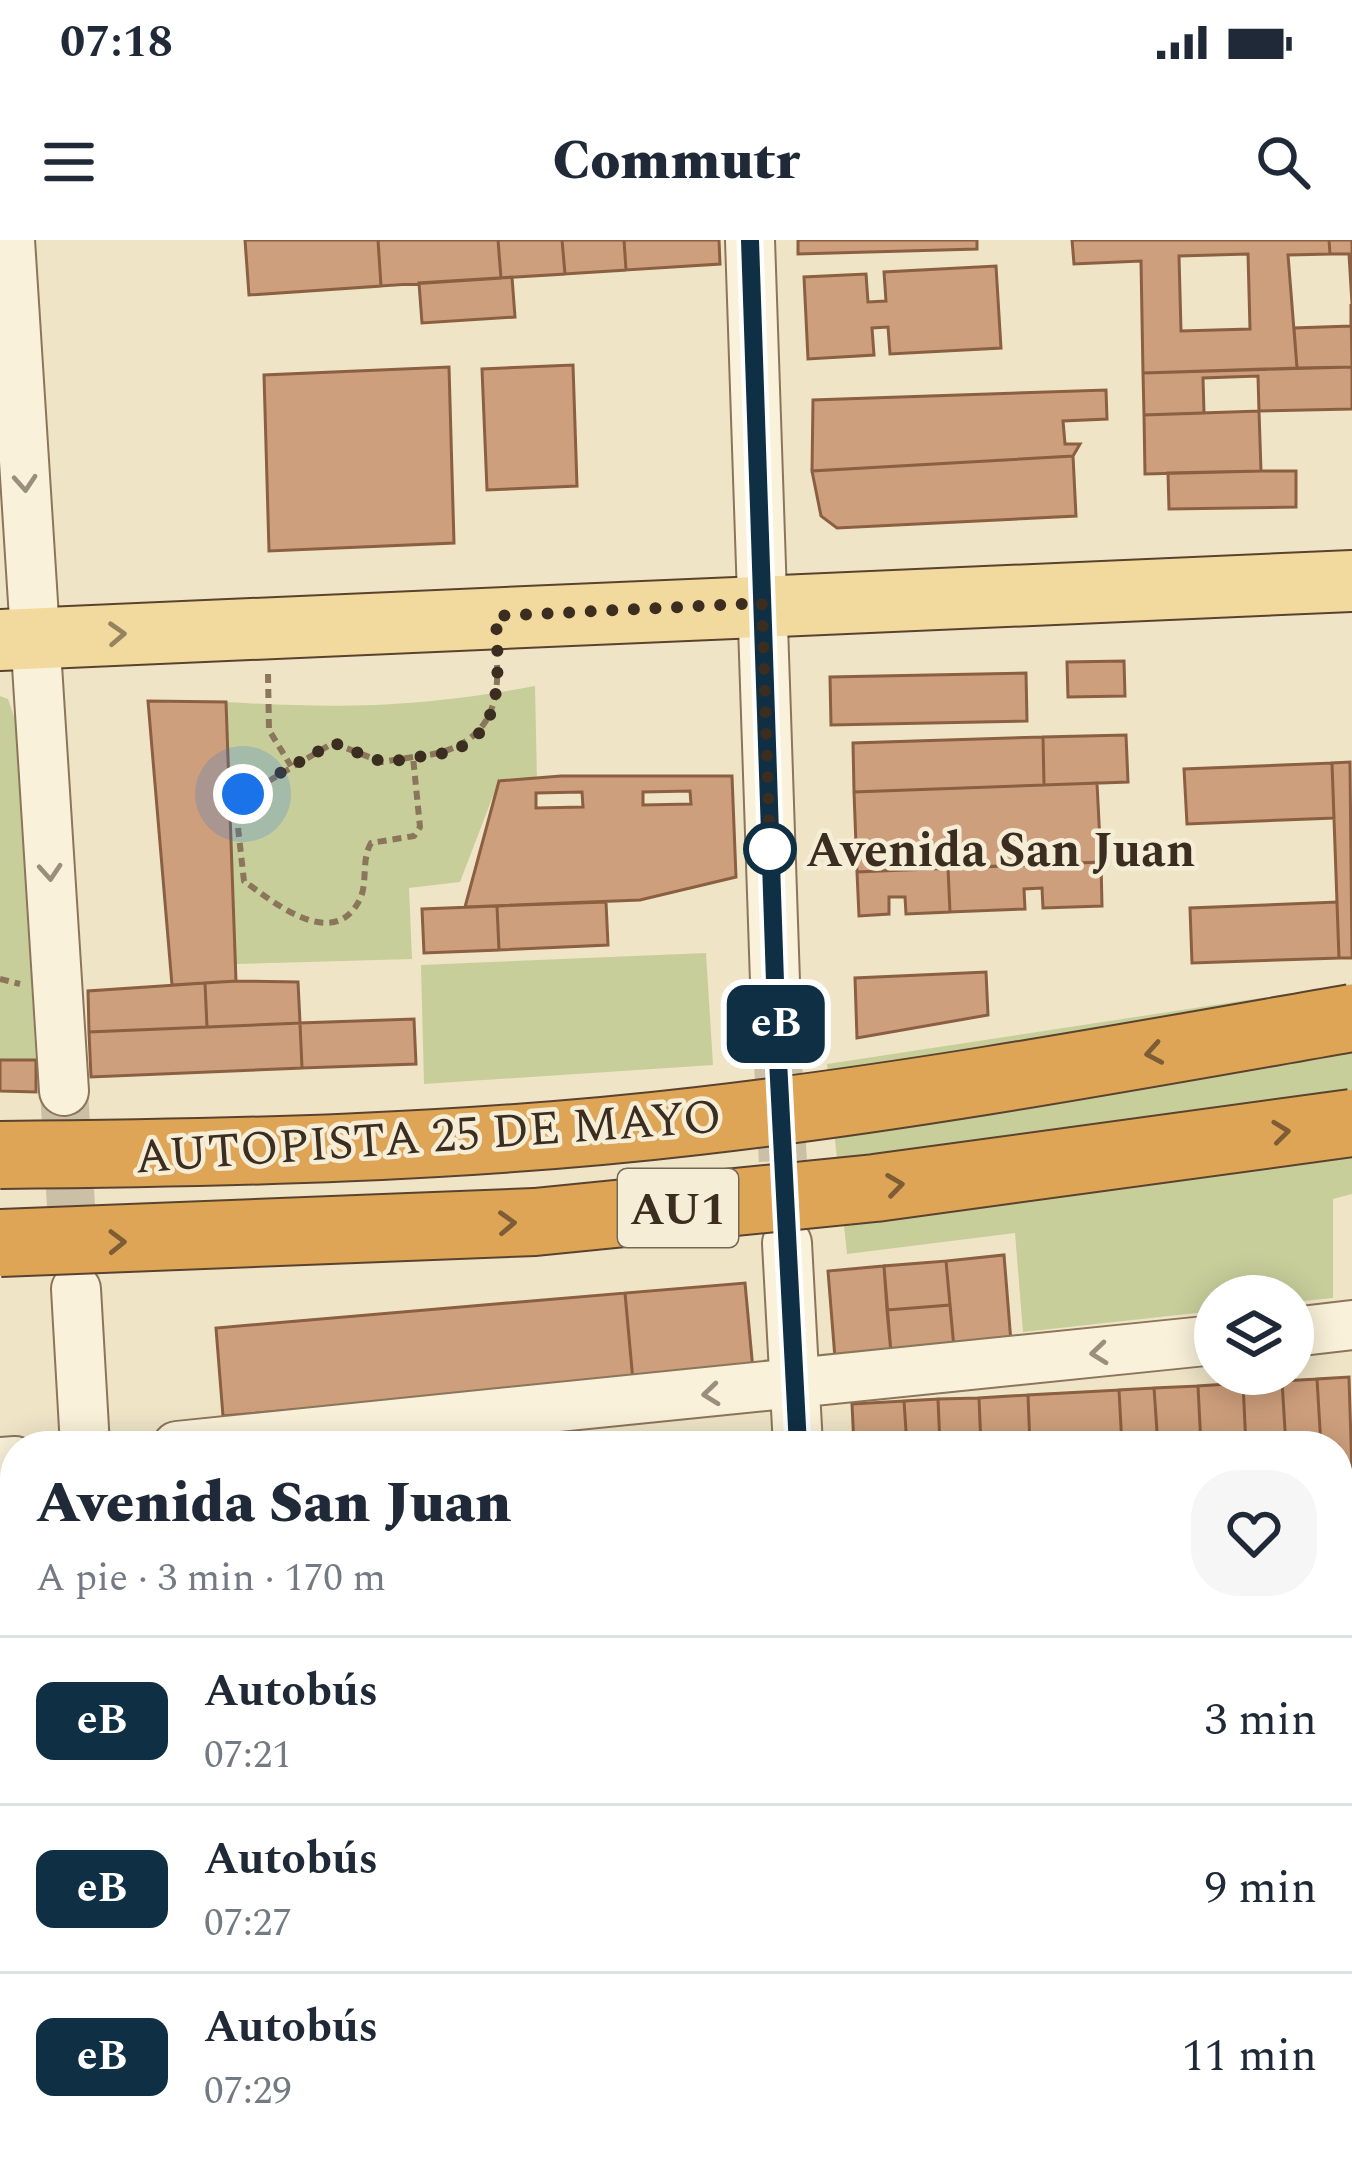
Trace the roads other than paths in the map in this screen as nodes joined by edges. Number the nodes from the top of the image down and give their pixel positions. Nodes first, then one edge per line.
1 (10, 240) edge
2 (750, 240) edge
3 (1352, 580) edge
4 (762, 603) junction
5 (17, 639) edge
6 (1352, 1018) edge
7 (777, 1041) tunnel mouth
8 (64, 1091) tunnel mouth
9 (1352, 1123) edge
10 (0, 1155) edge
11 (787, 1243) tunnel mouth
12 (0, 1244) edge
13 (76, 1288) tunnel mouth
14 (1352, 1325) edge
15 (1314, 1329) edge
16 (1194, 1342) edge
17 (795, 1386) junction
18 (85, 1431) edge
19 (332, 1431) edge
20 (797, 1431) edge

1 -> 5 street
2 - 4 street
3 - 4 main road
5 -> 4 main road
4 - 7 street
5 -> 8 street
6 -> 10 highway, AUTOPISTA 25 DE MAYO / AU1, bridge
12 -> 9 highway, AUTOPISTA 25 DE MAYO / AU1, bridge
11 - 17 street
13 - 18 street
14 - 15 street
16 -> 17 street
17 -> 19 street
17 - 20 street

